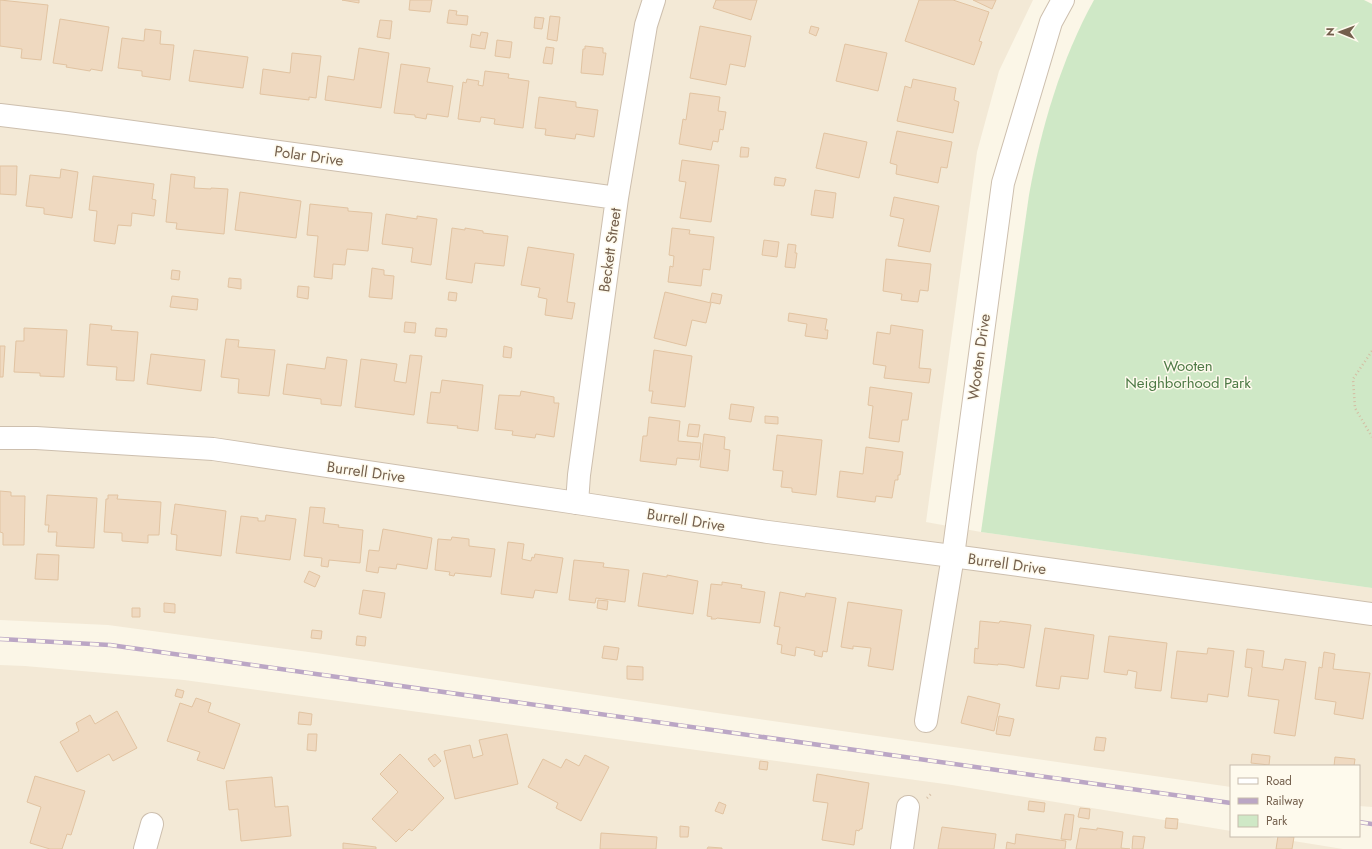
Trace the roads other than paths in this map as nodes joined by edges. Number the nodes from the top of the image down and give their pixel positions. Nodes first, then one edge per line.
1 (654, 0) edge
2 (1063, 0) edge
3 (0, 115) edge
4 (617, 198) junction
5 (0, 438) edge
6 (577, 503) junction
7 (952, 556) junction
8 (1372, 614) edge
9 (926, 721) dead end
10 (908, 807) dead end
11 (152, 824) dead end
12 (145, 849) edge
13 (902, 849) edge

1 - 4 street, Beckett Street
2 - 7 street, Wooten Drive
3 - 4 street, Polar Drive
4 - 6 street, Beckett Street
5 - 6 street, Burrell Drive
6 - 7 street, Burrell Drive
7 - 8 street, Burrell Drive
7 - 9 street, Wooten Drive
10 - 13 street
11 - 12 street

